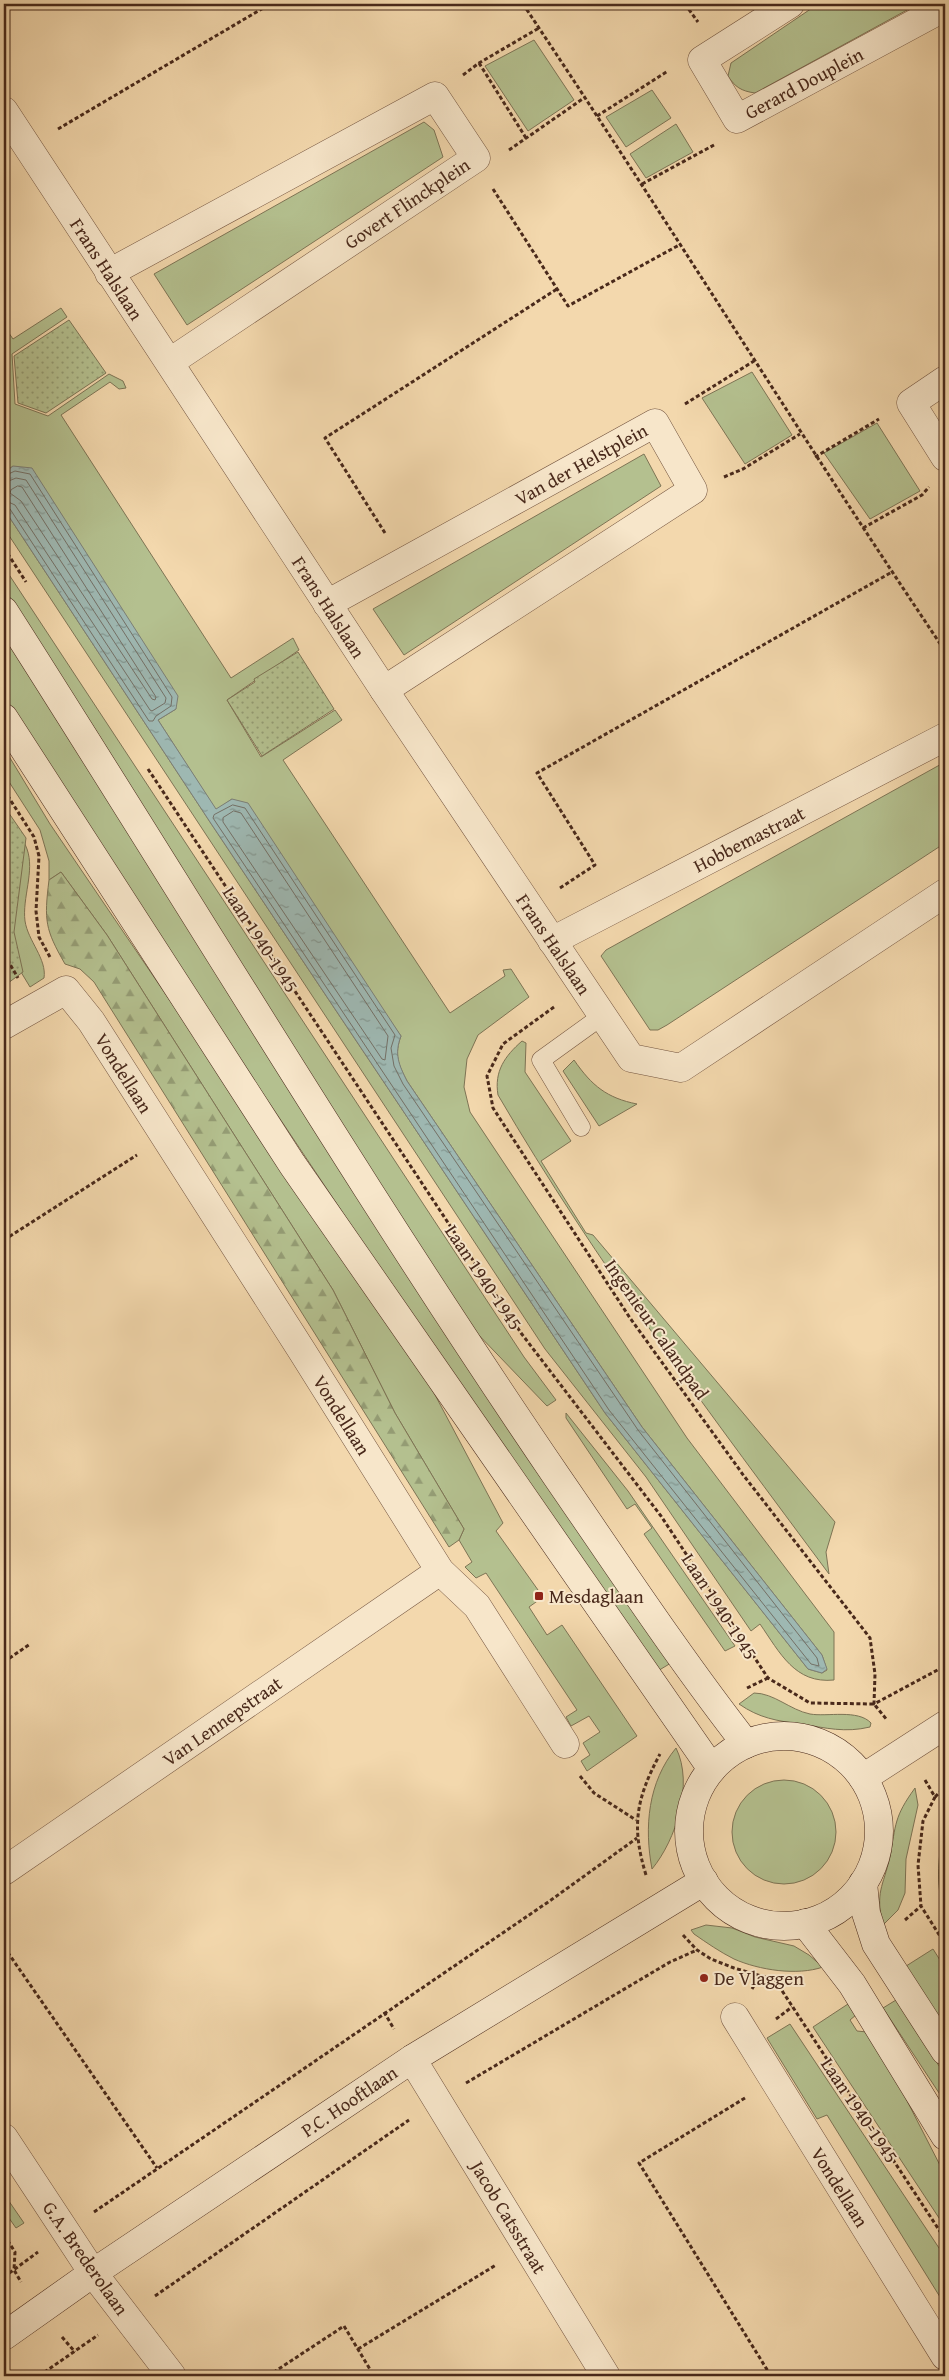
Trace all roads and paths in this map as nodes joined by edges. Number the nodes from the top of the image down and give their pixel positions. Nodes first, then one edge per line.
1 (270, 4) edge
2 (523, 4) edge
3 (790, 4) edge
4 (945, 7) edge
5 (539, 28) junction
6 (702, 60) junction
7 (479, 63) junction
8 (435, 96) junction
9 (584, 98) junction
10 (4, 111) edge
11 (597, 116) junction
12 (737, 119) junction
13 (526, 138) junction
14 (27, 147) junction
15 (476, 158) junction
16 (642, 184) junction
17 (681, 244) junction
18 (109, 273) junction
19 (557, 289) junction
20 (754, 361) junction
21 (170, 362) junction
22 (945, 380) edge
23 (911, 403) junction
24 (655, 423) junction
25 (800, 434) junction
26 (815, 457) junction
27 (945, 457) edge
28 (933, 483) dead end
29 (693, 490) junction
30 (862, 528) junction
31 (4, 548) edge
32 (403, 562) junction
33 (892, 572) junction
34 (30, 589) dead end
35 (327, 604) junction
36 (4, 611) edge
37 (945, 651) edge
38 (384, 690) junction
39 (4, 718) edge
40 (945, 737) edge
41 (147, 767) dead end
42 (4, 790) edge
43 (945, 893) edge
44 (530, 908) junction
45 (552, 941) junction
46 (582, 986) junction
47 (66, 990) junction
48 (602, 1016) junction
49 (4, 1025) edge
50 (581, 1127) dead end
51 (165, 1138) junction
52 (4, 1240) edge
53 (440, 1571) junction
54 (30, 1644) dead end
55 (4, 1662) edge
56 (945, 1666) edge
57 (874, 1704) junction
58 (945, 1725) edge
59 (565, 1744) joint
60 (746, 1744) junction
61 (909, 1748) junction
62 (712, 1769) junction
63 (863, 1778) junction
64 (945, 1787) edge
65 (935, 1797) junction
66 (636, 1820) dead end
67 (637, 1838) dead end
68 (4, 1871) edge
69 (704, 1881) junction
70 (863, 1883) junction
71 (805, 1923) junction
72 (945, 1944) edge
73 (4, 1947) edge
74 (697, 1950) dead end
75 (775, 1980) dead end
76 (792, 2007) junction
77 (735, 2017) dead end
78 (777, 2019) dead end
79 (945, 2051) edge
80 (412, 2059) junction
81 (774, 2080) junction
82 (438, 2100) junction
83 (945, 2136) edge
84 (4, 2138) edge
85 (157, 2168) junction
86 (66, 2232) junction
87 (945, 2239) edge
88 (527, 2247) junction
89 (93, 2273) junction
90 (4, 2278) edge
91 (127, 2315) junction
92 (4, 2336) edge
93 (358, 2349) junction
94 (945, 2356) edge
95 (40, 2376) edge
96 (172, 2376) edge
97 (268, 2376) edge
98 (374, 2376) edge
99 (606, 2376) edge
100 (772, 2376) edge

1 - 14 path
2 - 5 path
3 - 6 street
4 - 12 street, Gerard Douplein
5 - 7 path
5 - 9 path
6 - 11 path
6 - 12 street, Gerard Douplein
7 - 8 path
7 - 13 path
8 - 15 street, Govert Flinckplein
8 - 18 street
9 - 11 path
9 - 13 path
10 - 14 street, Frans Halslaan
11 - 16 path
12 - 16 path
13 - 15 path
14 - 18 street, Frans Halslaan
15 - 19 path
15 - 21 street, Govert Flinckplein
16 - 17 path
17 - 19 path
17 - 20 path
18 - 21 street, Frans Halslaan
19 - 32 path
20 - 24 path
20 - 25 path
21 - 35 street, Frans Halslaan
22 - 23 street
23 - 26 path
23 - 27 street
24 - 29 street, Van der Helstplein
24 - 32 street, Van der Helstplein
25 - 26 path
25 - 29 path
26 - 30 path
28 - 30 path
29 - 38 street
30 - 33 path
31 - 34 path
32 - 35 street, Van der Helstplein
33 - 37 path
33 - 44 path
35 - 38 street, Frans Halslaan
36 - 60 street
38 - 44 street, Frans Halslaan
39 - 62 street
40 - 45 street, Hobbemastraat
41 - 57 path, Laan 1940-1945
42 - 47 path
43 - 48 street, Frans Halslaan
44 - 45 street, Frans Halslaan
45 - 46 street, Frans Halslaan
46 - 48 street, Frans Halslaan
46 - 57 path, Ingenieur Calandpad
47 - 49 street
47 - 51 street, Vondellaan
48 - 50 lane
51 - 52 path
51 - 53 street, Vondellaan
53 - 59 street, Vondellaan
53 - 68 street, Van Lennepstraat
54 - 55 path
56 - 57 path
57 - 61 path
58 - 61 street
59 - 66 path
60 - 62 street
60 - 63 street
61 - 63 street
61 - 65 path
62 - 69 street
63 - 70 street
64 - 65 path
65 - 72 path
67 - 85 path
69 - 71 street
69 - 80 street, P.C. Hooftlaan
70 - 71 street
70 - 79 street
71 - 83 street
73 - 85 path
74 - 82 path
75 - 76 path, Laan 1940-1945
76 - 78 path
76 - 87 path, Laan 1940-1945
77 - 81 street, Vondellaan
80 - 82 street, Jacob Catsstraat
80 - 89 street, P.C. Hooftlaan
81 - 94 street, Vondellaan
81 - 100 path
82 - 88 street, Jacob Catsstraat
82 - 91 path
84 - 86 street, G.A. Brederolaan
85 - 86 path
86 - 89 street, G.A. Brederolaan
86 - 90 path
88 - 93 path
88 - 99 street, Jacob Catsstraat
89 - 91 street, G.A. Brederolaan
89 - 92 street, P.C. Hooftlaan
91 - 95 path
91 - 96 street, G.A. Brederolaan
93 - 97 path
93 - 98 path

